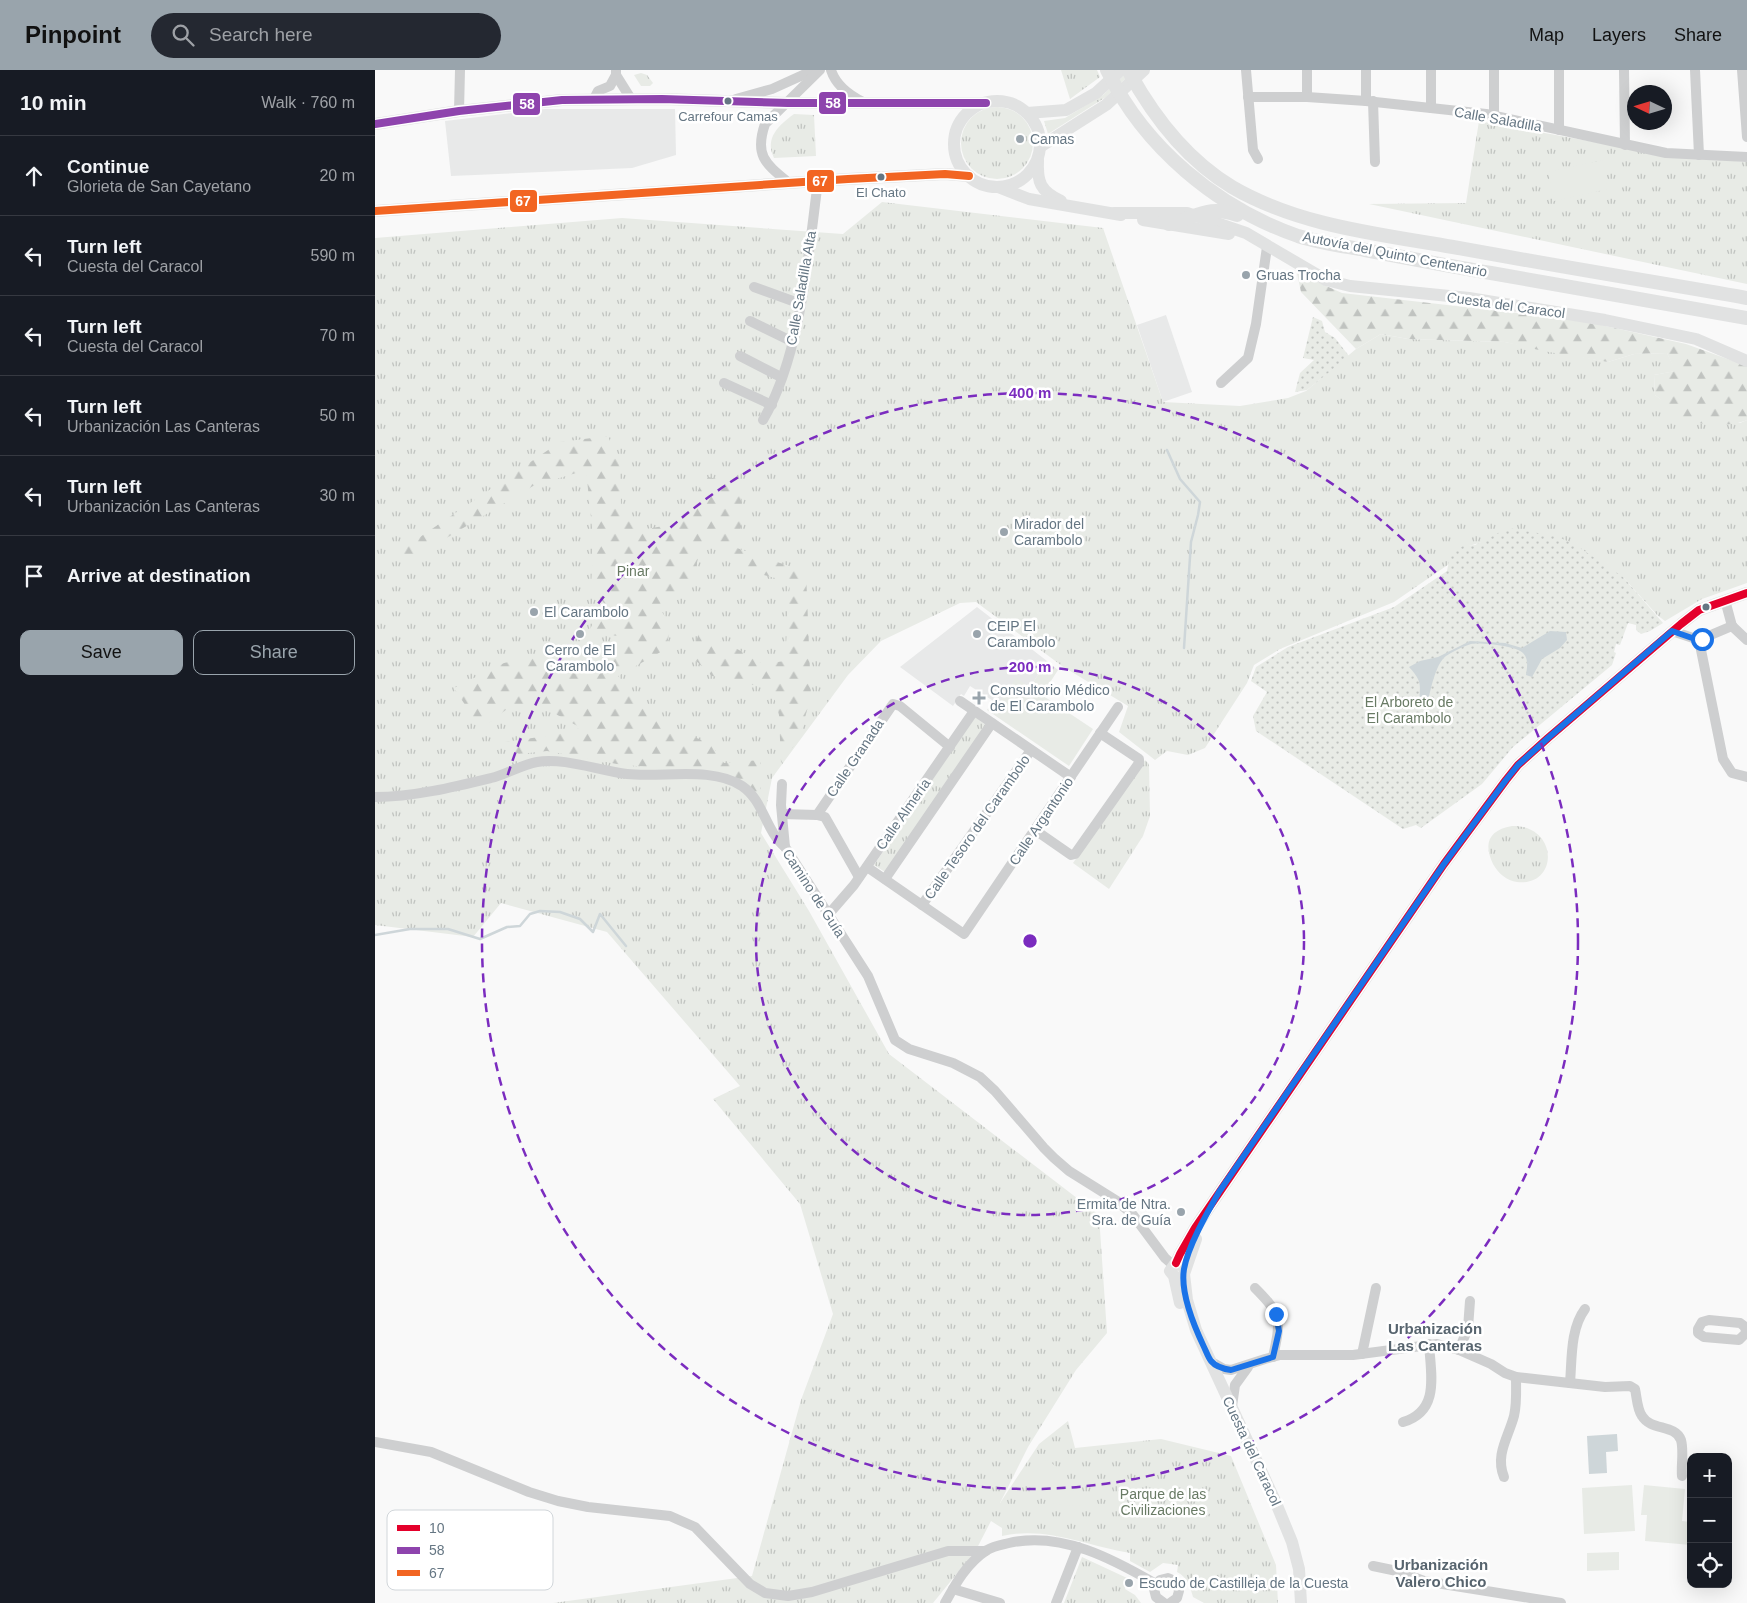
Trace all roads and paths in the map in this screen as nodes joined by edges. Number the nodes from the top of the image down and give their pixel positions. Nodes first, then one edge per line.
1 (460, 70) edge
2 (814, 70) edge
3 (820, 70) edge
4 (831, 70) edge
5 (1107, 70) edge
6 (1122, 70) edge
7 (1128, 70) edge
8 (1137, 70) edge
9 (1144, 70) edge
10 (1246, 70) edge
11 (1307, 70) edge
12 (1366, 70) edge
13 (1431, 70) edge
14 (1494, 70) edge
15 (1559, 70) edge
16 (1624, 70) edge
17 (1695, 70) edge
18 (1742, 70) edge
19 (616, 72) edge
20 (1248, 97) junction
21 (1307, 98) junction
22 (594, 99) junction
23 (631, 99) junction
24 (1141, 99) junction
25 (728, 101) junction
26 (1369, 101) junction
27 (788, 102) junction
28 (863, 102) junction
29 (987, 102) junction
30 (1431, 108) junction
31 (459, 111) junction
32 (1027, 113) junction
33 (1494, 115) junction
34 (375, 124) edge
35 (1559, 130) junction
36 (1747, 137) edge
37 (1625, 145) junction
38 (1039, 152) junction
39 (1699, 155) junction
40 (1747, 157) edge
41 (1258, 159) dead end
42 (1375, 162) dead end
43 (1205, 168) junction
44 (969, 176) junction
45 (818, 181) junction
46 (789, 183) junction
47 (997, 186) junction
48 (1070, 206) junction
49 (375, 211) edge
50 (1115, 213) junction
51 (1196, 216) junction
52 (1169, 224) junction
53 (1298, 236) junction
54 (1267, 247) junction
55 (754, 287) dead end
56 (1747, 298) edge
57 (801, 304) junction
58 (1747, 318) edge
59 (750, 321) dead end
60 (793, 342) junction
61 (740, 356) dead end
62 (1747, 361) edge
63 (781, 377) junction
64 (723, 383) dead end
65 (1221, 383) dead end
66 (771, 405) junction
67 (763, 420) dead end
68 (1747, 593) edge
69 (1725, 600) junction
70 (1732, 626) junction
71 (1672, 631) junction
72 (1699, 640) junction
73 (1747, 640) edge
74 (960, 701) dead end
75 (1118, 707) dead end
76 (974, 711) junction
77 (992, 723) junction
78 (1100, 733) junction
79 (949, 747) junction
80 (1031, 750) junction
81 (1071, 777) junction
82 (1747, 777) edge
83 (782, 784) dead end
84 (375, 797) edge
85 (782, 814) junction
86 (817, 815) junction
87 (1035, 830) junction
88 (785, 847) junction
89 (867, 866) junction
90 (859, 877) junction
91 (885, 879) junction
92 (922, 905) junction
93 (829, 915) junction
94 (1177, 1270) junction
95 (1255, 1288) dead end
96 (1376, 1288) dead end
97 (1470, 1300) dead end
98 (1585, 1309) dead end
99 (1429, 1344) junction
100 (1459, 1350) junction
101 (1362, 1354) junction
102 (1273, 1357) junction
103 (1210, 1360) junction
104 (1250, 1364) junction
105 (1516, 1376) junction
106 (1570, 1384) junction
107 (1232, 1406) junction
108 (1403, 1422) dead end
109 (375, 1442) edge
110 (1681, 1476) dead end
111 (1504, 1477) dead end
112 (1078, 1547) junction
113 (986, 1550) junction
114 (1373, 1566) dead end
115 (1156, 1584) junction
116 (953, 1589) junction
117 (1177, 1601) edge
118 (1539, 1601) edge
119 (945, 1603) edge
120 (1000, 1603) edge
121 (1056, 1603) edge
122 (1162, 1603) edge
123 (1294, 1603) edge
124 (1301, 1603) edge
125 (1561, 1603) edge

1 - 31 street
2 - 25 street
3 - 27 street
4 - 28 street
5 - 24 highway, Autovía del Quinto Centenario
6 - 24 highway
6 - 32 main road
7 - 24 highway, Autovía del Quinto Centenario
8 - 24 highway
9 - 38 main road
10 - 20 street
11 - 21 street
12 - 26 street
13 - 30 street
14 - 33 street
15 - 35 street
16 - 37 street
17 - 39 street
18 - 36 street
19 - 22 street
19 - 23 street
20 - 21 street, Calle Saladilla
20 - 41 street
21 - 26 street, Calle Saladilla
22 - 23 main road
22 - 31 main road
23 - 25 main road
24 - 43 highway
24 - 43 highway, Autovía del Quinto Centenario
24 - 53 highway, Autovía del Quinto Centenario
25 - 27 main road
26 - 30 street, Calle Saladilla
26 - 42 street
27 - 28 main road
27 - 46 street
28 - 29 main road
29 - 32 main road
29 - 44 main road
30 - 33 street, Calle Saladilla
31 - 34 main road
32 - 38 main road
33 - 35 street, Calle Saladilla
35 - 37 street, Calle Saladilla
37 - 39 street, Calle Saladilla
38 - 47 main road
38 - 48 main road, Cuesta del Caracol
39 - 40 street, Calle Saladilla
43 - 56 highway, Autovía del Quinto Centenario
44 - 45 main road
44 - 47 main road
45 - 46 main road
45 - 57 street, Calle Saladilla Alta
46 - 49 main road
47 - 48 main road, Cuesta del Caracol
48 - 50 main road, Cuesta del Caracol
50 - 51 main road, Cuesta del Caracol
50 - 52 main road, Cuesta del Caracol
51 - 52 highway
51 - 53 highway
51 - 54 main road, Cuesta del Caracol
52 - 54 main road, Cuesta del Caracol
53 - 58 highway, Autovía del Quinto Centenario
54 - 62 main road, Cuesta del Caracol
54 - 65 street
55 - 57 street
57 - 60 street, Calle Saladilla Alta
59 - 60 street
60 - 63 street, Calle Saladilla Alta
61 - 63 street
63 - 66 street, Calle Saladilla Alta
64 - 66 street
66 - 67 street, Calle Saladilla Alta
68 - 69 main road
69 - 70 street
69 - 71 main road
70 - 72 street
70 - 73 street
71 - 72 street
71 - 94 main road
72 - 82 street
74 - 76 street
75 - 78 street, Calle Argantonio
76 - 77 street
76 - 79 street, Calle Almería
77 - 80 street
77 - 91 street, Calle Almería
78 - 81 street, Calle Argantonio
78 - 87 street
79 - 86 street, Calle Granada
79 - 89 street, Calle Almería
80 - 81 street
80 - 92 street, Calle Tesoro del Carambolo
81 - 87 street, Calle Argantonio
83 - 85 street
84 - 88 street, Camino de Guía
85 - 86 street
85 - 88 street
86 - 90 street
87 - 92 street, Calle Argantonio
88 - 93 street, Camino de Guía
89 - 90 street, Calle Almería
89 - 91 street
90 - 93 street, Calle Almería
91 - 92 street
93 - 94 street, Camino de Guía
94 - 103 main road, Cuesta del Caracol
94 - 123 main road, Cuesta del Caracol
95 - 102 street
96 - 101 street
97 - 100 street
98 - 106 street
99 - 100 street
99 - 101 street
99 - 108 street
100 - 105 street
101 - 102 street
102 - 104 street
103 - 104 street
103 - 107 main road, Cuesta del Caracol
104 - 107 street
105 - 106 street
105 - 111 street
106 - 110 street
107 - 124 main road, Cuesta del Caracol
109 - 113 street
112 - 113 street
112 - 115 street
112 - 121 street
113 - 116 street
114 - 118 street
115 - 117 street
115 - 122 street
116 - 119 street
116 - 120 street
118 - 125 street

